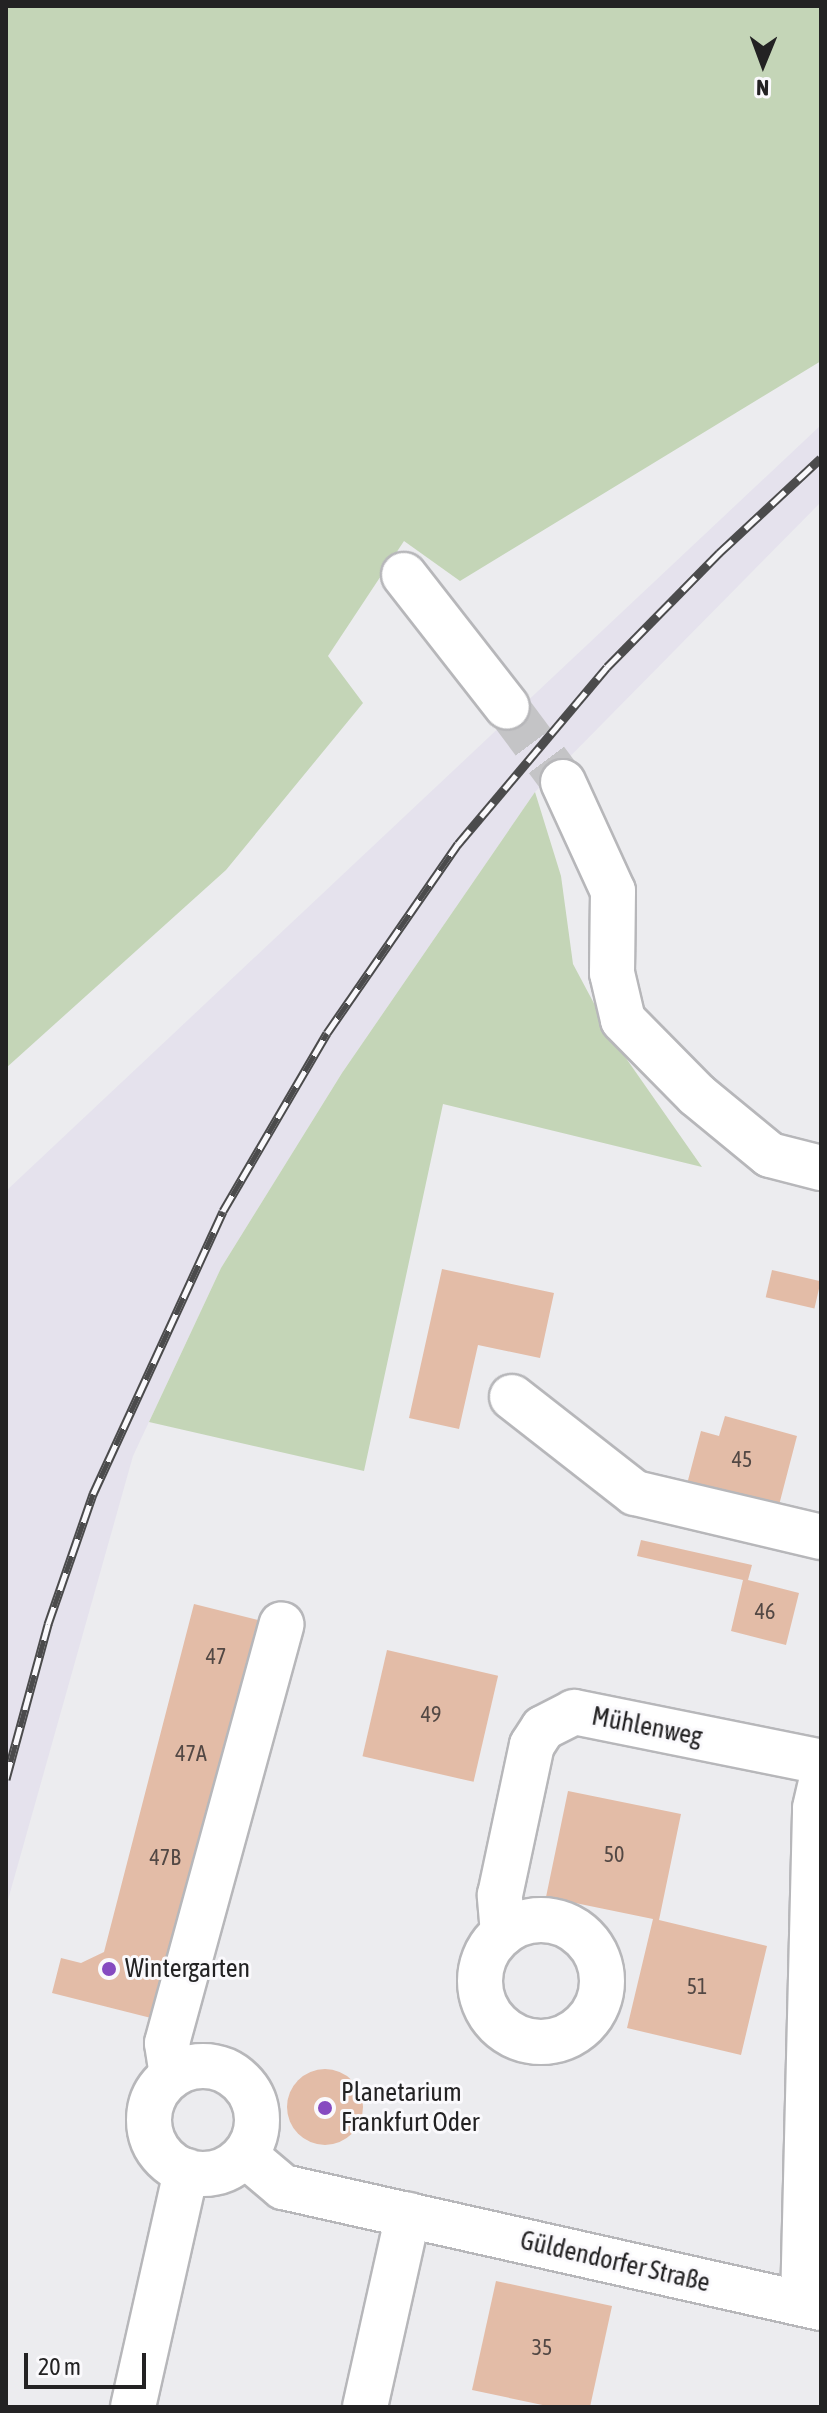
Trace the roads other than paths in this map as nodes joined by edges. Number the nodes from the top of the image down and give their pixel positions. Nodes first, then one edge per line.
1 (404, 575) dead end
2 (507, 707) tunnel mouth
3 (563, 782) tunnel mouth
4 (821, 1168) edge
5 (512, 1397) dead end
6 (821, 1537) edge
7 (282, 1624) dead end
8 (821, 1762) edge
9 (821, 1782) edge
10 (503, 1933) dead end
11 (172, 2075) junction
12 (245, 2155) junction
13 (186, 2171) junction
14 (408, 2215) junction
15 (812, 2306) edge
16 (133, 2407) edge
17 (365, 2407) edge

1 - 2 street
3 - 4 street
5 - 6 street
7 - 11 street
8 - 10 street, Mühlenweg
9 - 15 street
11 - 12 street
11 - 13 street
12 - 13 street
12 - 14 street, Güldendorfer Straße
13 - 16 street
14 - 15 street, Güldendorfer Straße
14 - 17 street

